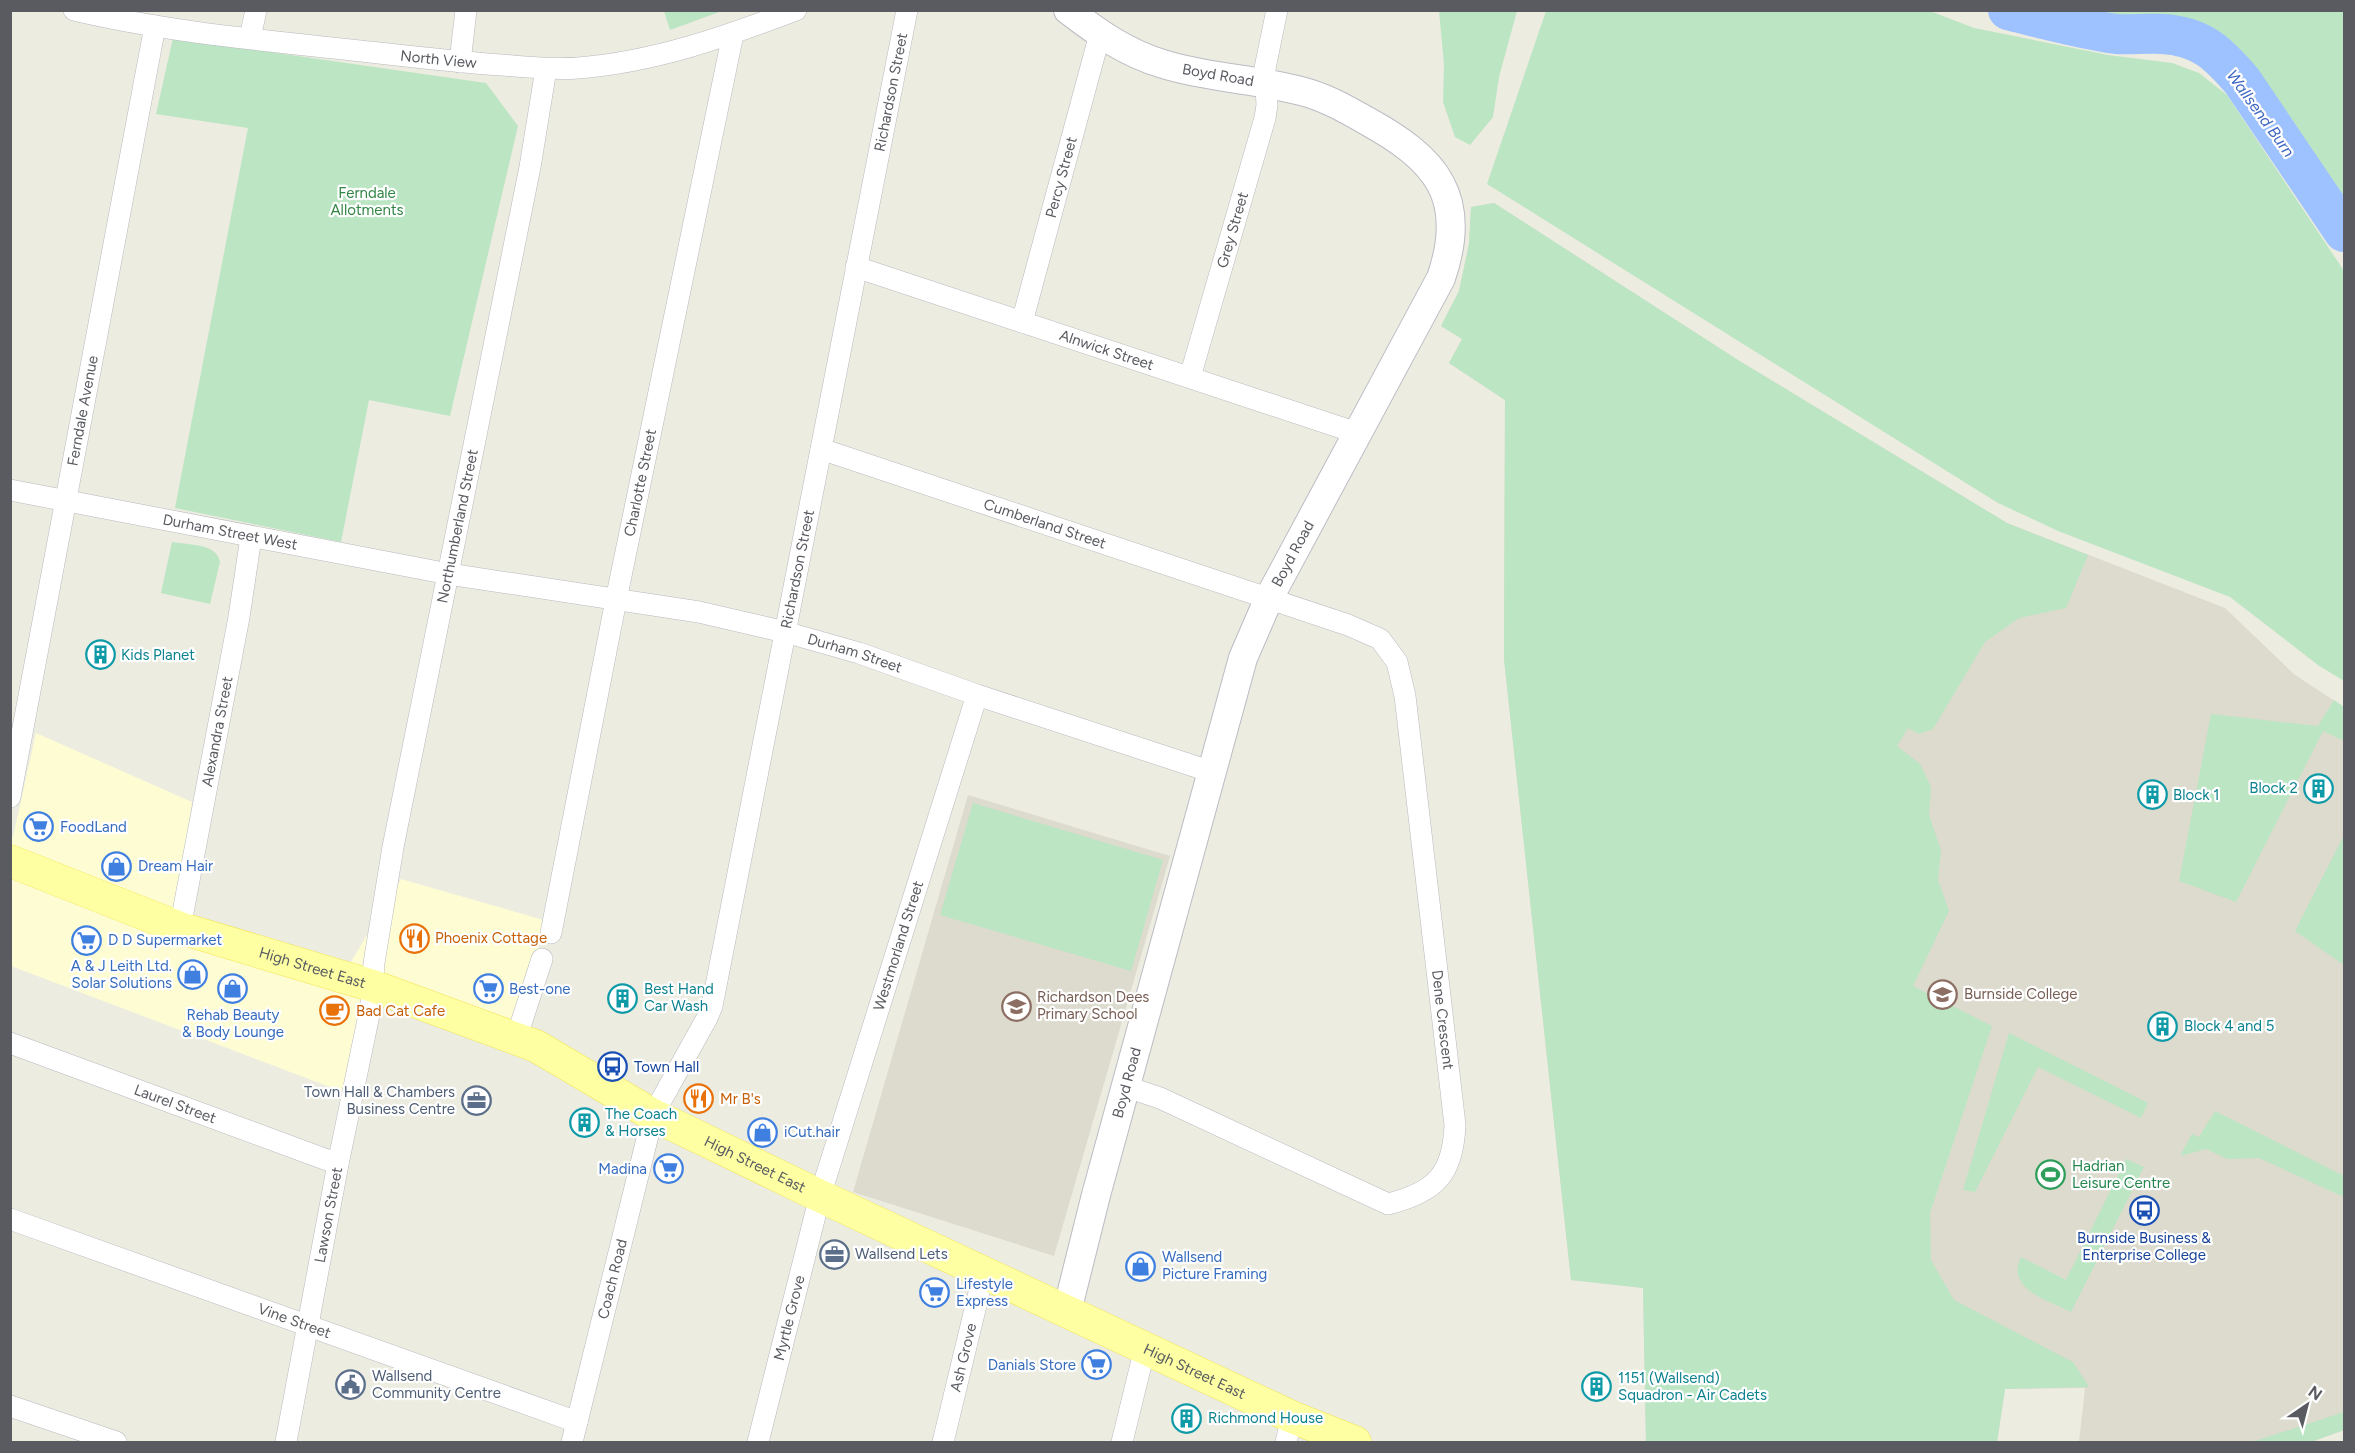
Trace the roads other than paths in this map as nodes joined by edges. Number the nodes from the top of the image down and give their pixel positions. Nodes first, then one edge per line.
1 (74, 10) edge
2 (256, 10) edge
3 (466, 10) edge
4 (796, 10) edge
5 (907, 10) edge
6 (1068, 10) edge
7 (1277, 10) edge
8 (155, 26) junction
9 (733, 34) junction
10 (1100, 34) junction
11 (250, 38) junction
12 (460, 62) junction
13 (546, 69) junction
14 (1266, 83) junction
15 (856, 267) junction
16 (1022, 321) junction
17 (1190, 377) junction
18 (1357, 433) junction
19 (821, 449) junction
20 (10, 490) edge
21 (66, 502) junction
22 (251, 537) junction
23 (449, 574) junction
24 (1269, 598) junction
25 (616, 600) junction
26 (785, 632) junction
27 (977, 695) junction
28 (1212, 772) junction
29 (12, 786) edge
30 (10, 861) edge
31 (180, 927) junction
32 (551, 933) dead end
33 (542, 959) dead end
34 (373, 986) junction
35 (516, 1038) junction
36 (10, 1043) edge
37 (1127, 1087) junction
38 (653, 1115) junction
39 (338, 1164) junction
40 (820, 1196) junction
41 (10, 1219) edge
42 (984, 1272) junction
43 (1067, 1311) junction
44 (309, 1325) junction
45 (1145, 1348) junction
46 (10, 1406) edge
47 (577, 1422) junction
48 (1289, 1430) edge
49 (116, 1443) edge
50 (286, 1443) edge
51 (572, 1443) edge
52 (758, 1443) edge
53 (943, 1443) edge
54 (1122, 1443) edge
55 (1355, 1443) edge

1 - 8 street, North View
2 - 11 street
3 - 12 street
4 - 9 street, North View
5 - 15 street, Richardson Street
6 - 10 street, Boyd Road
7 - 14 street, Grey Street
8 - 11 street, North View
8 - 21 street, Ferndale Avenue
9 - 13 street, North View
9 - 25 street, Charlotte Street
10 - 14 street, Boyd Road
10 - 16 street, Percy Street
11 - 12 street, North View
12 - 13 street, North View
13 - 23 street, Northumberland Street
14 - 17 street, Grey Street
14 - 18 street, Boyd Road
15 - 16 street, Alnwick Street
15 - 19 street, Richardson Street
16 - 17 street, Alnwick Street
17 - 18 street, Alnwick Street
18 - 24 street, Boyd Road
19 - 24 street, Cumberland Street
19 - 26 street, Richardson Street
20 - 21 street, Durham Street West
21 - 22 street, Durham Street West
21 - 29 street, Ferndale Avenue
22 - 23 street, Durham Street West
22 - 31 street, Alexandra Street
23 - 25 street, Durham Street
23 - 34 street, Northumberland Street
24 - 28 street, Boyd Road
24 - 37 street, Dene Crescent
25 - 26 street, Durham Street
25 - 32 street, Charlotte Street
26 - 27 street, Durham Street
26 - 38 street, Richardson Street
27 - 28 street, Durham Street
27 - 40 street, Westmorland Street
28 - 37 street, Boyd Road
30 - 31 main road, High Street East
31 - 34 main road, High Street East
33 - 35 street
34 - 35 main road, High Street East
34 - 39 street, Lawson Street
35 - 38 main road, High Street East
36 - 39 street, Laurel Street
37 - 43 street, Boyd Road
38 - 40 main road, High Street East
38 - 47 street, Coach Road
39 - 44 street, Lawson Street
40 - 42 main road, High Street East
40 - 52 street, Myrtle Grove
41 - 44 street, Vine Street
42 - 43 main road, High Street East
42 - 53 street, Ash Grove
43 - 45 main road, High Street East
44 - 47 street, Vine Street
44 - 50 street, Lawson Street
45 - 48 main road, High Street East
45 - 54 street
46 - 49 street
47 - 51 street, Coach Road
48 - 55 main road, High Street East

